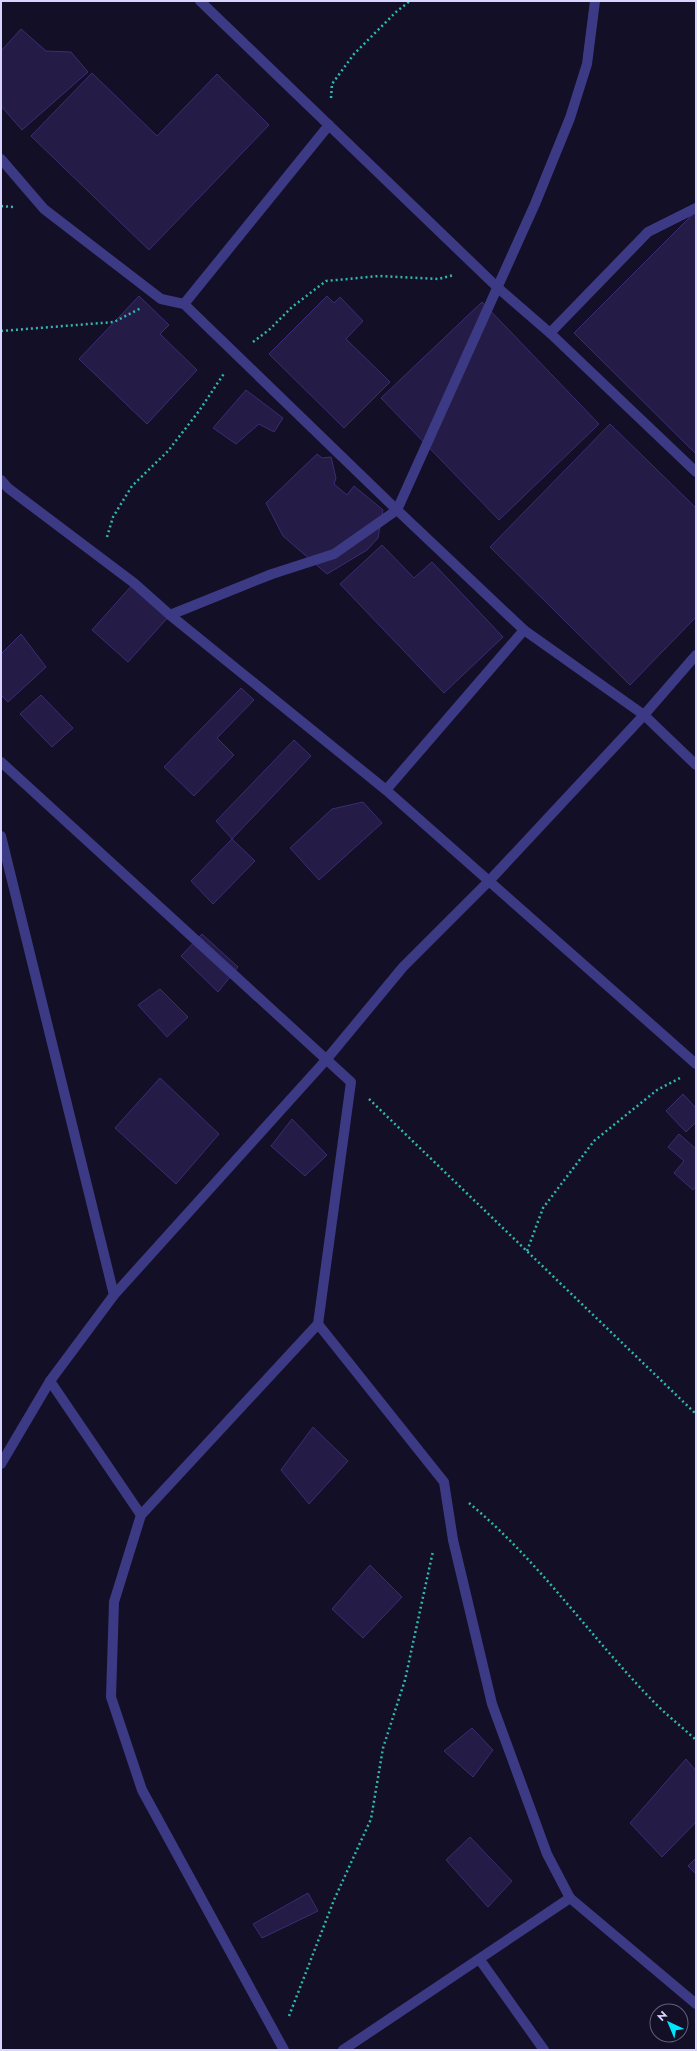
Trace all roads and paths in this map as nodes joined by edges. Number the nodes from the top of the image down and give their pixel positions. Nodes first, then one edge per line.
1 (200, 1) edge
2 (410, 1) edge
3 (595, 1) edge
4 (329, 125) junction
5 (1, 159) edge
6 (696, 208) edge
7 (478, 268) junction
8 (497, 287) junction
9 (161, 298) junction
10 (184, 304) junction
11 (1, 331) edge
12 (550, 333) junction
13 (236, 354) junction
14 (696, 472) edge
15 (1, 480) edge
16 (397, 510) junction
17 (102, 557) junction
18 (170, 615) junction
19 (524, 630) junction
20 (696, 655) edge
21 (644, 715) junction
22 (1, 762) edge
23 (696, 765) edge
24 (386, 790) junction
25 (1, 836) edge
26 (490, 880) junction
27 (326, 1060) junction
28 (696, 1064) edge
29 (683, 1076) dead end
30 (351, 1082) junction
31 (527, 1251) junction
32 (114, 1295) junction
33 (318, 1324) junction
34 (50, 1381) junction
35 (696, 1414) edge
36 (1, 1464) edge
37 (444, 1482) junction
38 (141, 1515) junction
39 (434, 1549) dead end
40 (696, 1740) edge
41 (570, 1898) junction
42 (480, 1960) junction
43 (695, 2001) edge
44 (282, 2046) edge
45 (342, 2050) edge
46 (544, 2050) edge

1 - 4 street
2 - 4 path
3 - 8 street
4 - 7 street
4 - 10 street
5 - 9 street
6 - 12 street
7 - 8 street
7 - 13 path
8 - 12 street
8 - 16 street
9 - 10 street
9 - 11 path
10 - 13 street
12 - 14 street
13 - 16 street
13 - 17 path
15 - 17 street
16 - 18 street
16 - 19 street
17 - 18 street
18 - 24 street
19 - 21 street
19 - 24 street
20 - 21 street
21 - 23 street
21 - 26 street
22 - 27 street
24 - 26 street
25 - 32 street
26 - 27 street
26 - 28 street
27 - 30 street
27 - 32 street
29 - 31 path
30 - 31 path
30 - 33 street
31 - 35 path
32 - 34 street
33 - 37 street
33 - 38 street
34 - 36 street
34 - 38 street
37 - 40 path
37 - 41 street
38 - 44 street
39 - 44 path
41 - 42 street
41 - 43 street
42 - 45 street
42 - 46 street

